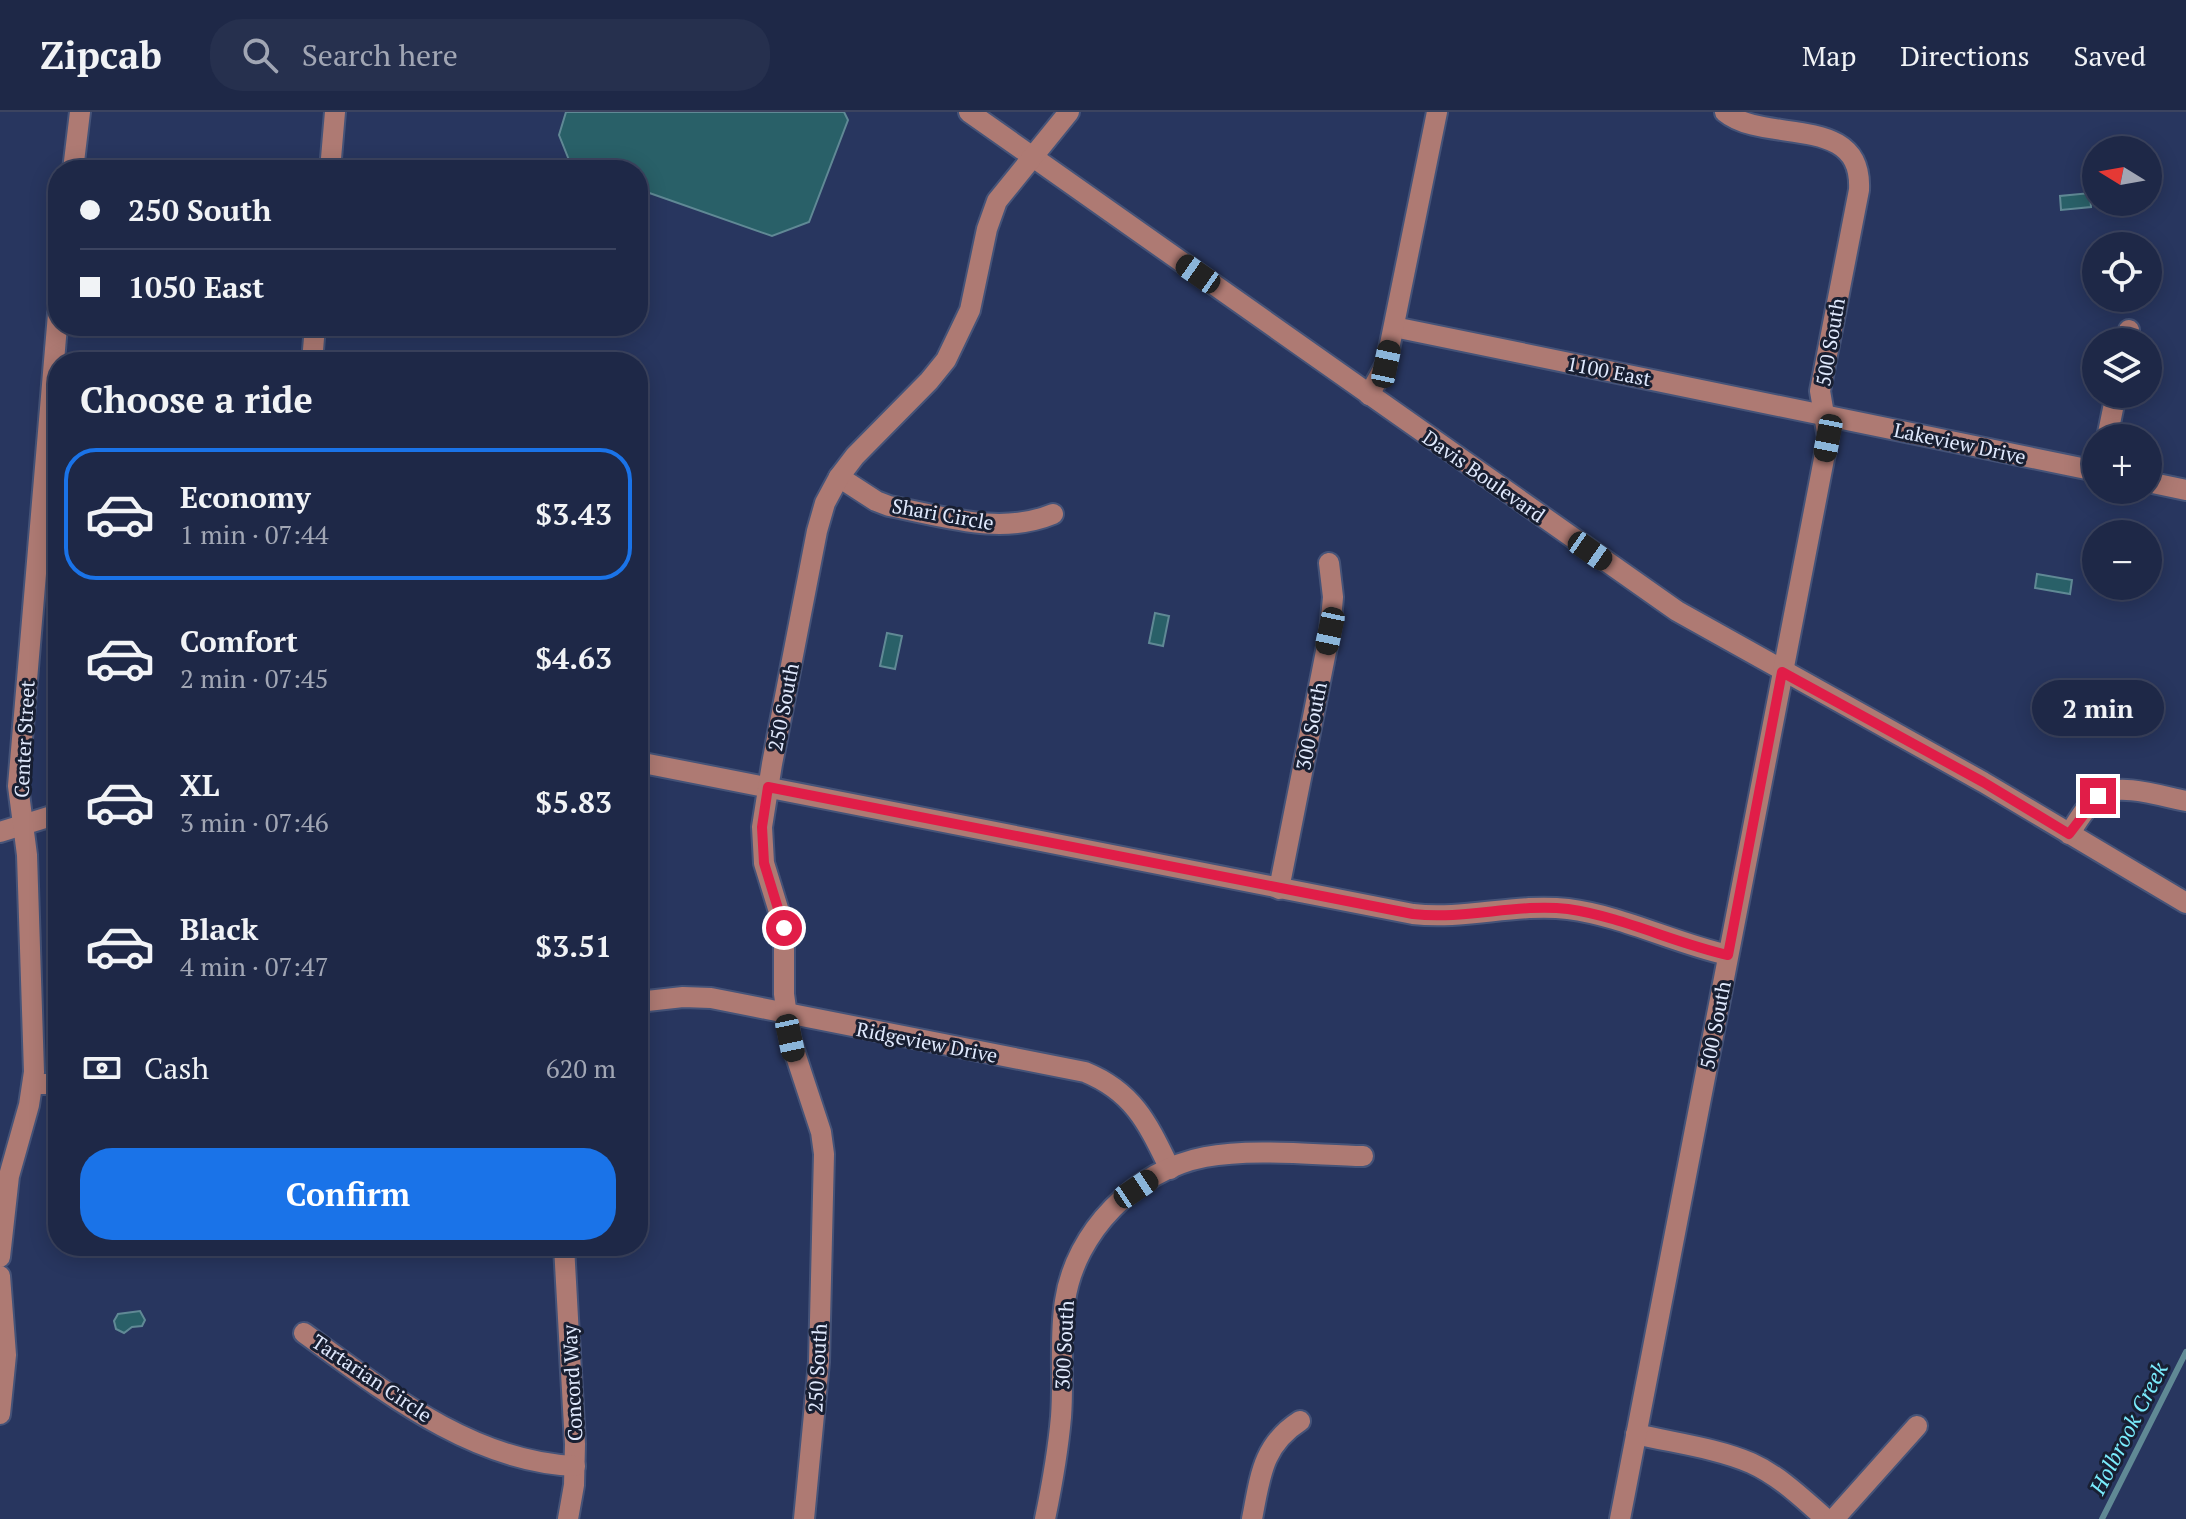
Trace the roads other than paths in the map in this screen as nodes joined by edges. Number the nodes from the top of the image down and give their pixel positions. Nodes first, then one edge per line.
1 (80, 112) edge
2 (335, 112) edge
3 (969, 112) edge
4 (1069, 112) edge
5 (1437, 112) edge
6 (1725, 112) edge
7 (1033, 157) junction
8 (74, 160) edge
9 (331, 160) edge
10 (1394, 327) junction
11 (1369, 395) junction
12 (1825, 414) junction
13 (48, 432) edge
14 (2082, 468) edge
15 (839, 477) junction
16 (2162, 485) edge
17 (2186, 490) edge
18 (1053, 514) dead end
19 (1329, 563) dead end
20 (1782, 672) junction
21 (648, 764) edge
22 (768, 787) junction
23 (2186, 801) edge
24 (48, 817) edge
25 (23, 826) junction
26 (0, 832) edge
27 (2069, 834) junction
28 (1279, 889) junction
29 (2186, 903) edge
30 (1728, 955) junction
31 (648, 1001) edge
32 (787, 1014) junction
33 (33, 1084) junction
34 (48, 1084) edge
35 (1363, 1156) dead end
36 (1170, 1169) junction
37 (565, 1256) edge
38 (0, 1257) edge
39 (0, 1276) edge
40 (304, 1333) dead end
41 (0, 1414) edge
42 (1300, 1421) dead end
43 (1917, 1426) dead end
44 (1636, 1434) junction
45 (575, 1466) junction
46 (568, 1519) edge
47 (804, 1519) edge
48 (1045, 1519) edge
49 (1252, 1519) edge
50 (1620, 1519) edge
51 (1826, 1519) edge
52 (1834, 1519) edge

1 - 8 street
2 - 9 street
3 - 7 street, Davis Boulevard
4 - 7 street, 250 South
5 - 10 street
6 - 12 street, 500 South
7 - 11 street, Davis Boulevard
7 - 15 street, 250 South
10 - 11 street
10 - 12 street, 1100 East
11 - 20 street, Davis Boulevard
12 - 14 street, Lakeview Drive
12 - 20 street, 500 South
13 - 25 street, Center Street
15 - 18 street, Shari Circle
15 - 22 street, 250 South
16 - 17 street
19 - 28 street, 300 South
20 - 27 street, Davis Boulevard
20 - 30 street, 500 South
21 - 22 street
22 - 28 street
22 - 32 street, 250 South
23 - 27 street
24 - 25 street
25 - 26 street
25 - 33 street, Center Street
27 - 29 street, Davis Boulevard
28 - 30 street
30 - 44 street, 500 South
31 - 32 street, Ridgeview Drive
32 - 36 street, Ridgeview Drive
32 - 47 street, 250 South
33 - 34 street
33 - 38 street, Center Street
35 - 36 street, 300 South
36 - 48 street, 300 South
37 - 45 street, Concord Way
39 - 41 street
40 - 45 street, Tartarian Circle
42 - 49 street
43 - 52 street
44 - 50 street, 500 South
44 - 51 street
45 - 46 street, Concord Way

